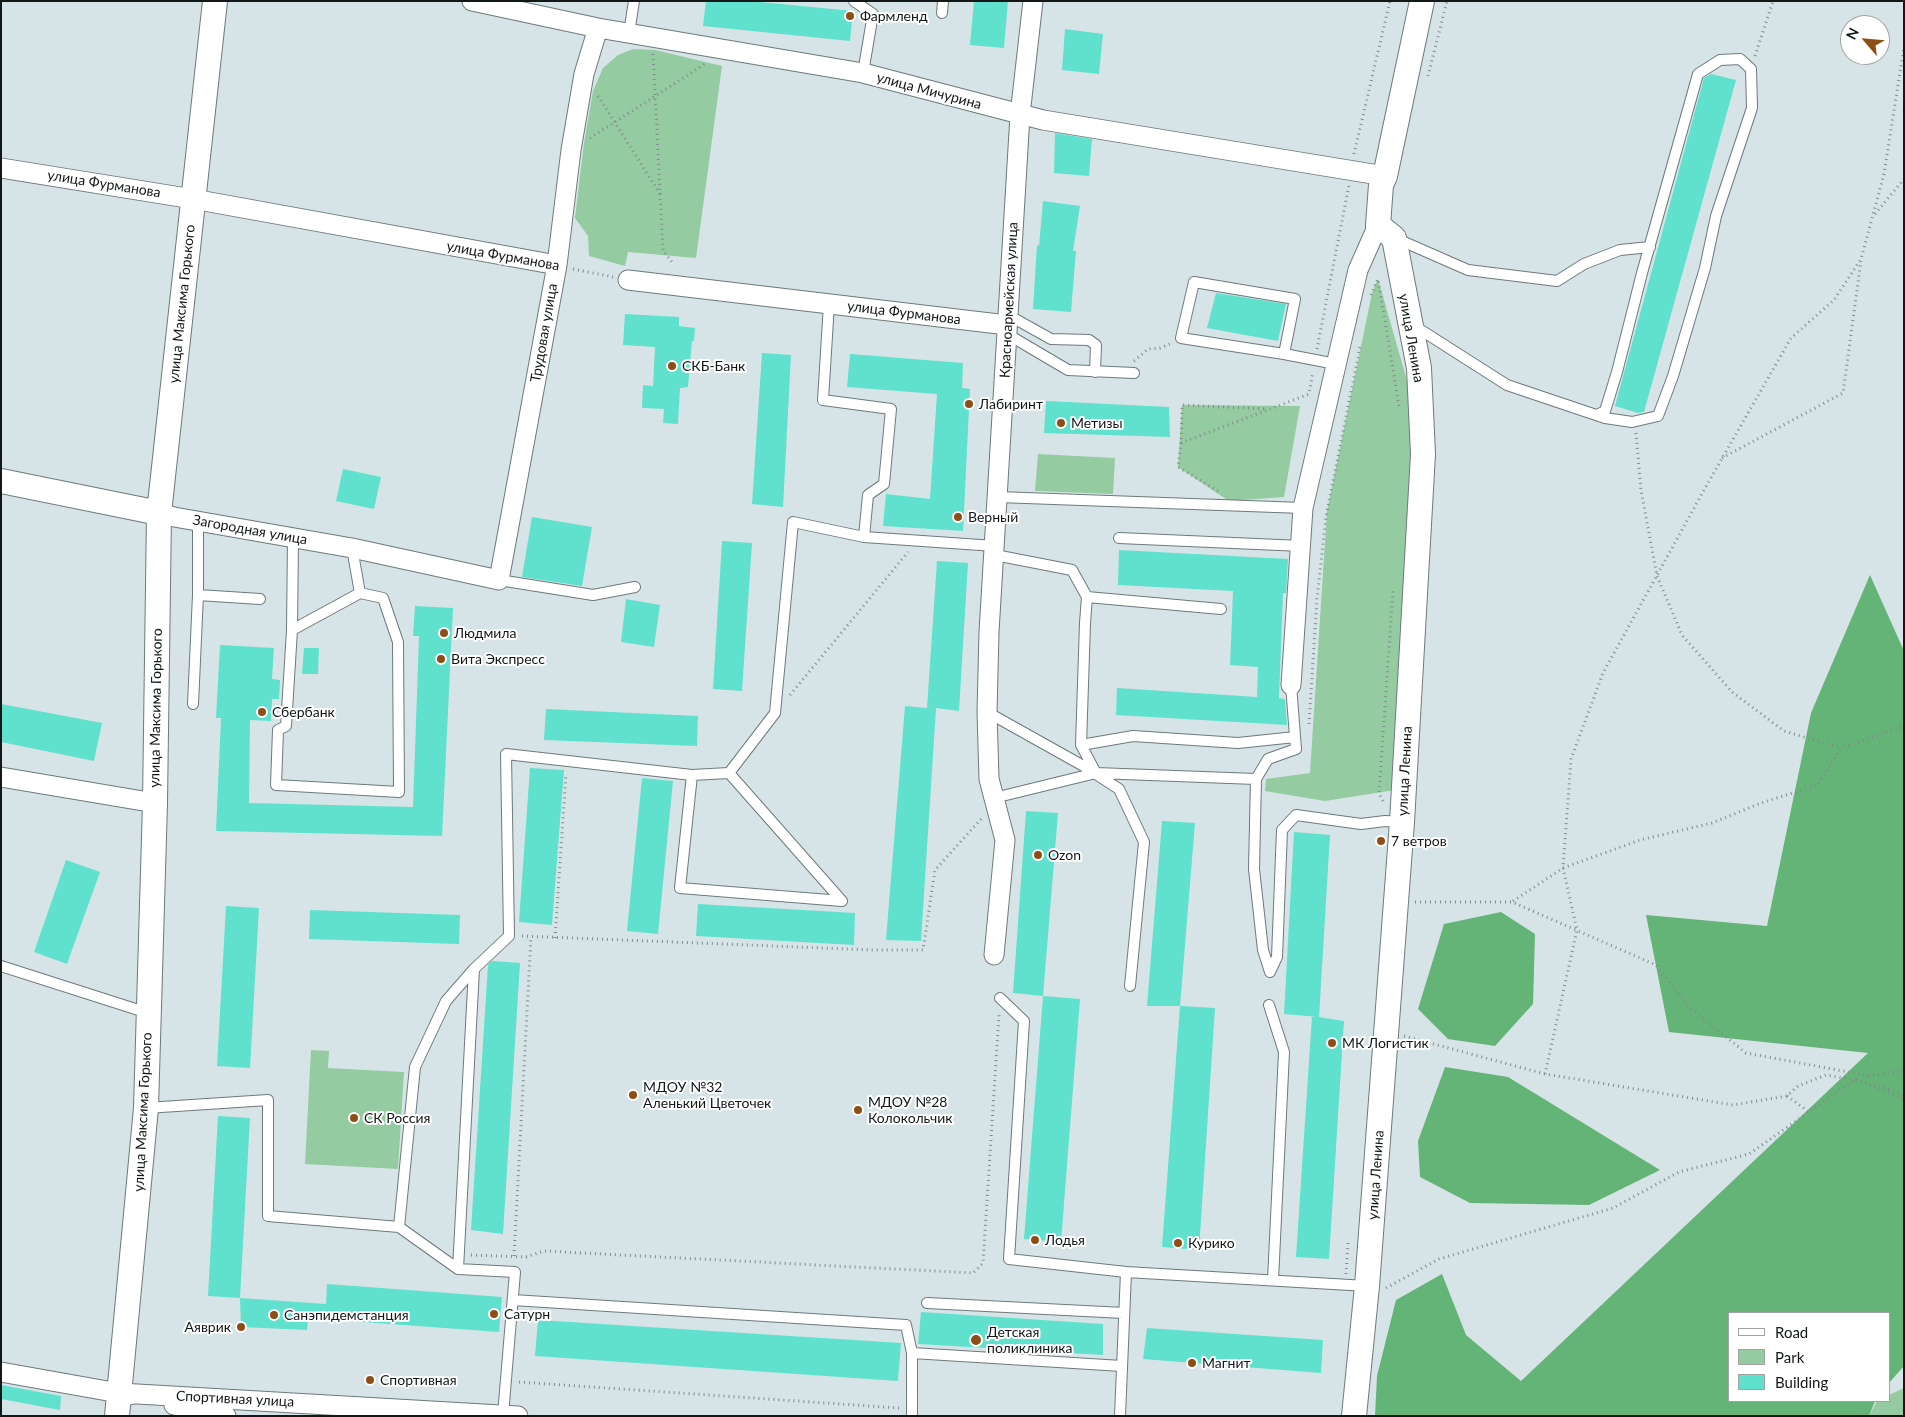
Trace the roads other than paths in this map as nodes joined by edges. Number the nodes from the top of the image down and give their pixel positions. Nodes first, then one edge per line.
1 (215, 1) edge
2 (472, 1) edge
3 (634, 1) edge
4 (854, 1) edge
5 (943, 1) edge
6 (1033, 1) edge
7 (1422, 1) edge
8 (942, 14) dead end
9 (598, 28) junction
10 (629, 33) junction
11 (863, 73) junction
12 (1020, 115) junction
13 (1, 168) edge
14 (1385, 176) junction
15 (193, 198) junction
16 (1386, 232) junction
17 (1650, 247) junction
18 (557, 265) junction
19 (628, 280) road end
20 (829, 304) junction
21 (1410, 323) junction
22 (1007, 325) junction
23 (1284, 354) junction
24 (1336, 364) junction
25 (1095, 372) junction
26 (1134, 373) dead end
27 (1597, 415) junction
28 (1, 481) edge
29 (998, 496) junction
30 (1303, 508) junction
31 (160, 513) junction
32 (198, 521) junction
33 (293, 538) junction
34 (864, 538) junction
35 (1119, 538) dead end
36 (1302, 546) junction
37 (352, 548) junction
38 (995, 550) junction
39 (499, 580) junction
40 (634, 586) dead end
41 (360, 594) junction
42 (198, 595) junction
43 (1087, 597) junction
44 (260, 599) dead end
45 (1221, 609) dead end
46 (292, 630) junction
47 (1291, 685) joint
48 (193, 704) dead end
49 (987, 712) junction
50 (1295, 737) junction
51 (1081, 744) junction
52 (729, 773) junction
53 (1096, 773) junction
54 (692, 775) junction
55 (1, 777) edge
56 (1256, 779) junction
57 (994, 798) junction
58 (154, 803) junction
59 (1402, 822) junction
60 (994, 955) dead end
61 (1, 966) edge
62 (474, 969) junction
63 (1130, 986) dead end
64 (1000, 998) road end
65 (1269, 1005) dead end
66 (148, 1013) junction
67 (146, 1108) junction
68 (399, 1227) junction
69 (458, 1269) junction
70 (1126, 1272) junction
71 (1273, 1280) junction
72 (1366, 1293) junction
73 (513, 1300) junction
74 (927, 1302) dead end
75 (1124, 1313) junction
76 (912, 1353) junction
77 (1122, 1366) junction
78 (1, 1372) edge
79 (119, 1404) edge
80 (912, 1412) edge
81 (510, 1415) edge
82 (226, 1416) edge
83 (1120, 1416) edge
84 (1354, 1416) edge

1 - 15 street, улица Максима Горького
2 - 9 street, улица Мичурина
3 - 10 lane
4 - 11 lane
5 - 8 lane
6 - 12 street, Красноармейская улица
7 - 14 street, улица Ленина
9 - 10 street, улица Мичурина
9 - 18 street, Трудовая улица
10 - 11 street, улица Мичурина
11 - 12 street, улица Мичурина
12 - 14 street, улица Мичурина
12 - 22 street, Красноармейская улица
13 - 15 street, улица Фурманова
14 - 16 street, улица Ленина
15 - 18 street, улица Фурманова
15 - 31 street, улица Максима Горького
16 - 17 lane
16 - 21 street, улица Ленина
16 - 24 street, улица Ленина
17 - 27 lane
17 - 27 lane
18 - 39 street, Трудовая улица
19 - 20 street, улица Фурманова
20 - 22 street, улица Фурманова
20 - 34 lane
21 - 27 lane
21 - 59 street, улица Ленина
22 - 25 lane
22 - 25 lane
22 - 29 street, Красноармейская улица
23 - 23 lane
23 - 24 lane
24 - 30 street, улица Ленина
25 - 26 lane
28 - 31 street, Загородная улица
29 - 30 lane
29 - 38 street, Красноармейская улица
30 - 36 street, улица Ленина
31 - 32 street, Загородная улица
31 - 58 street, улица Максима Горького
32 - 33 street, Загородная улица
32 - 42 lane
33 - 37 street, Загородная улица
33 - 46 lane
34 - 38 lane
34 - 52 lane
35 - 36 lane
36 - 47 street, улица Ленина
37 - 39 street, Загородная улица
37 - 41 lane
38 - 43 lane
38 - 49 street, Красноармейская улица
39 - 40 lane
41 - 46 lane
41 - 46 lane
42 - 44 lane
42 - 48 lane
43 - 45 lane
43 - 51 lane
47 - 50 lane
49 - 53 lane
49 - 57 street, Красноармейская улица
50 - 51 lane
50 - 56 lane
51 - 53 lane
52 - 54 lane
52 - 54 lane
53 - 56 lane
53 - 57 lane
53 - 63 lane
54 - 62 lane
55 - 58 street
56 - 59 lane
57 - 60 street, Красноармейская улица
58 - 66 street, улица Максима Горького
59 - 72 street, улица Ленина
61 - 66 lane
62 - 68 lane
62 - 69 lane
64 - 70 lane
65 - 71 lane
66 - 67 street, улица Максима Горького
67 - 68 lane
67 - 79 street, улица Максима Горького
68 - 69 lane
69 - 73 lane
70 - 71 lane
70 - 75 lane
71 - 72 lane
72 - 84 street, улица Ленина
73 - 76 lane
73 - 81 lane
74 - 75 lane
75 - 77 lane
76 - 77 lane
76 - 80 lane
77 - 83 lane
78 - 79 street
79 - 81 street, Спортивная улица
79 - 82 street, Спортивная улица

